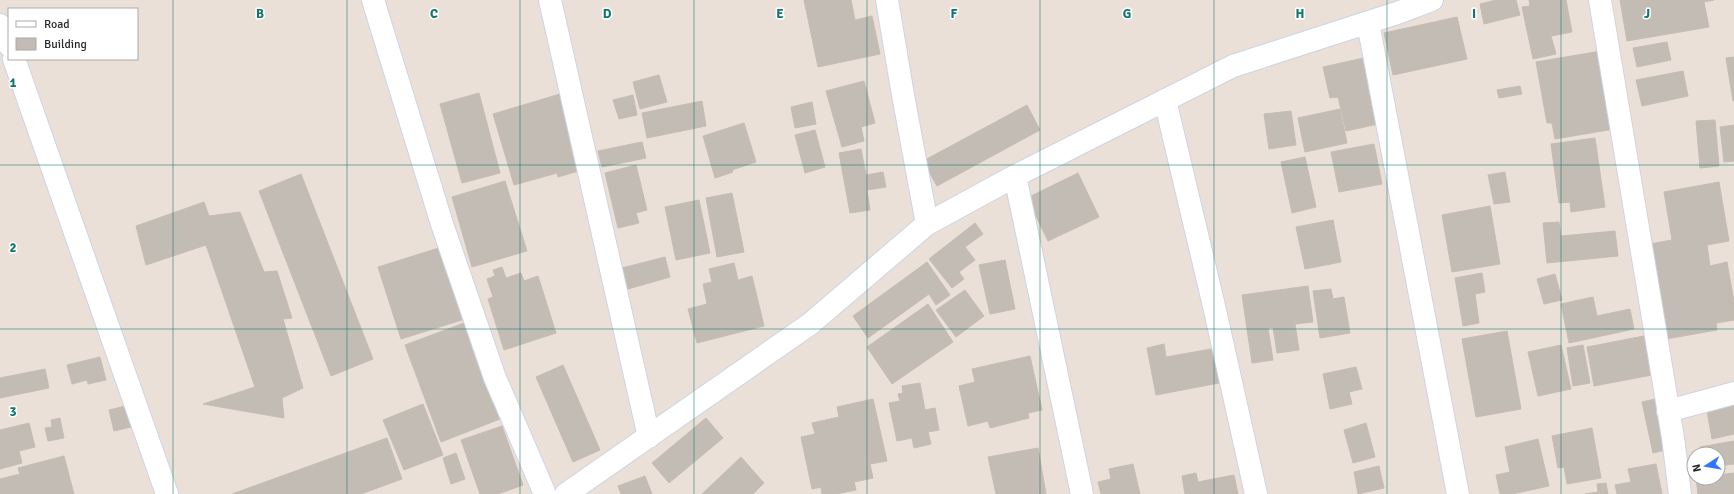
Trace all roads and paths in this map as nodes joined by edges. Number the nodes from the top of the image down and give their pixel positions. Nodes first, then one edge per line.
1 (373, 0) edge
2 (550, 0) edge
3 (887, 0) edge
4 (1432, 0) edge
5 (1600, 0) edge
6 (1368, 22) junction
7 (0, 25) edge
8 (8, 43) edge
9 (14, 60) edge
10 (1165, 100) junction
11 (1015, 176) junction
12 (927, 224) junction
13 (1734, 393) edge
14 (1668, 411) junction
15 (649, 437) junction
16 (166, 494) edge
17 (545, 494) edge
18 (566, 494) edge
19 (1082, 494) edge
20 (1256, 494) edge
21 (1458, 494) edge
22 (1680, 494) edge

1 - 17 street
2 - 15 street
3 - 12 street
4 - 6 street
5 - 14 street
6 - 10 street
6 - 21 street
7 - 8 street
9 - 16 street
10 - 11 street
10 - 20 street
11 - 12 street
11 - 19 street
12 - 15 street
13 - 14 street
14 - 22 street
15 - 18 street

